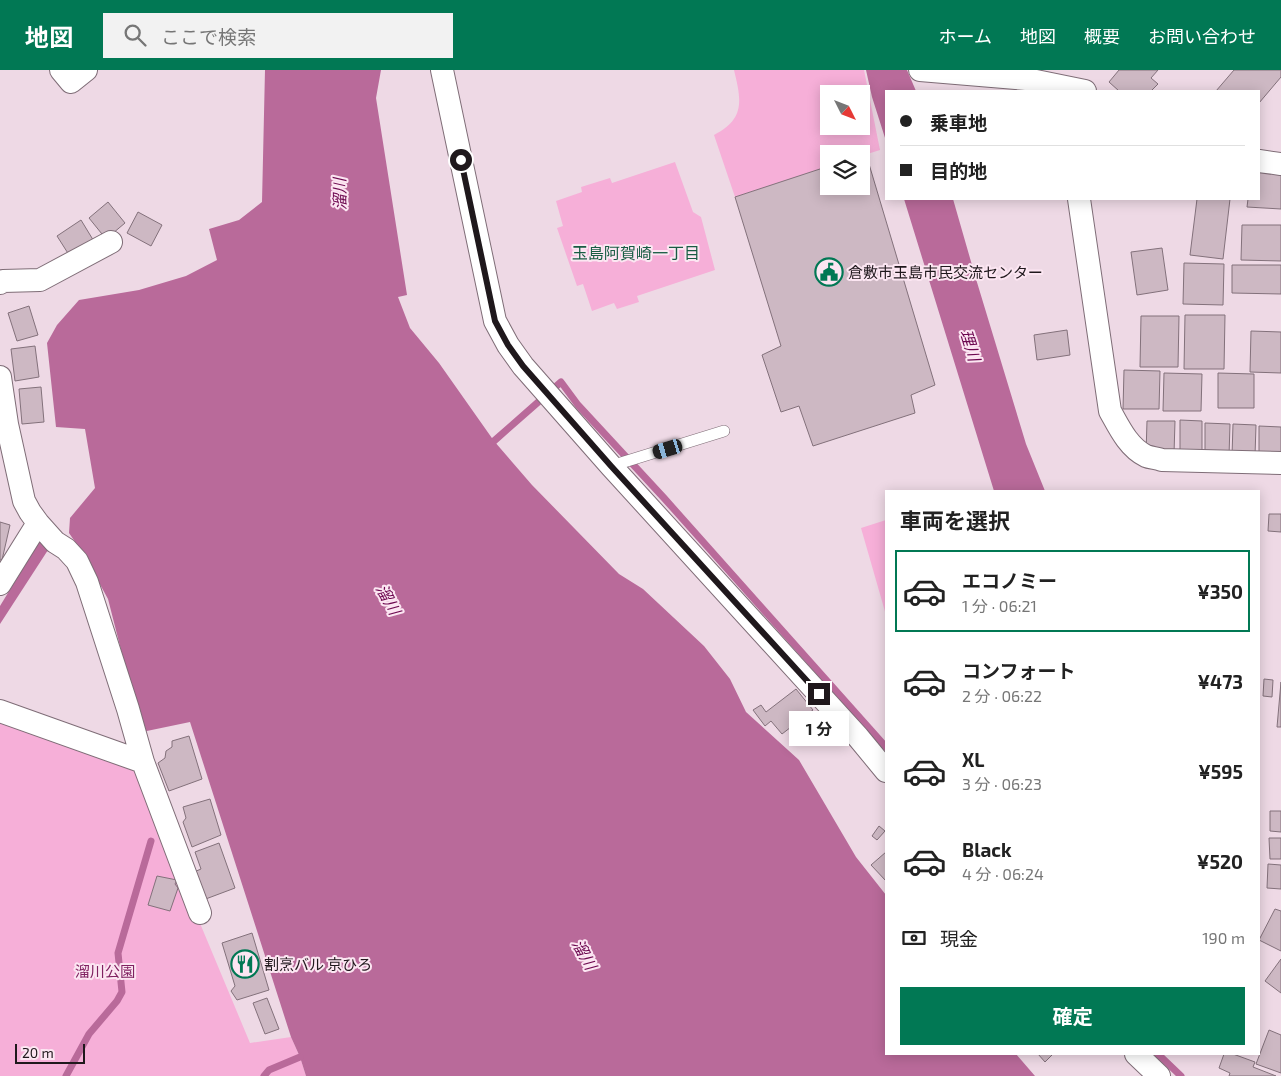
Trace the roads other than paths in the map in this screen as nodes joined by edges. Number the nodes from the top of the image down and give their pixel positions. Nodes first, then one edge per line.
1 (61, 70) edge
2 (86, 70) edge
3 (442, 70) edge
4 (920, 70) edge
5 (1026, 74) edge
6 (1082, 90) edge
7 (1260, 161) edge
8 (1281, 164) edge
9 (1079, 200) edge
10 (111, 242) dead end
11 (0, 283) edge
12 (0, 377) edge
13 (4, 423) edge
14 (724, 431) dead end
15 (1281, 463) edge
16 (611, 466) junction
17 (38, 523) junction
18 (2, 579) edge
19 (0, 711) edge
20 (143, 762) junction
21 (885, 770) edge
22 (200, 913) dead end
23 (1137, 1055) edge
24 (1159, 1076) edge

1 - 2 street
3 - 16 street
4 - 5 street
5 - 6 street
7 - 8 street
9 - 15 street
10 - 11 street
12 - 13 street
13 - 17 street
14 - 16 lane
16 - 21 street
17 - 18 street
17 - 20 street
19 - 20 street
20 - 22 street
23 - 24 street

